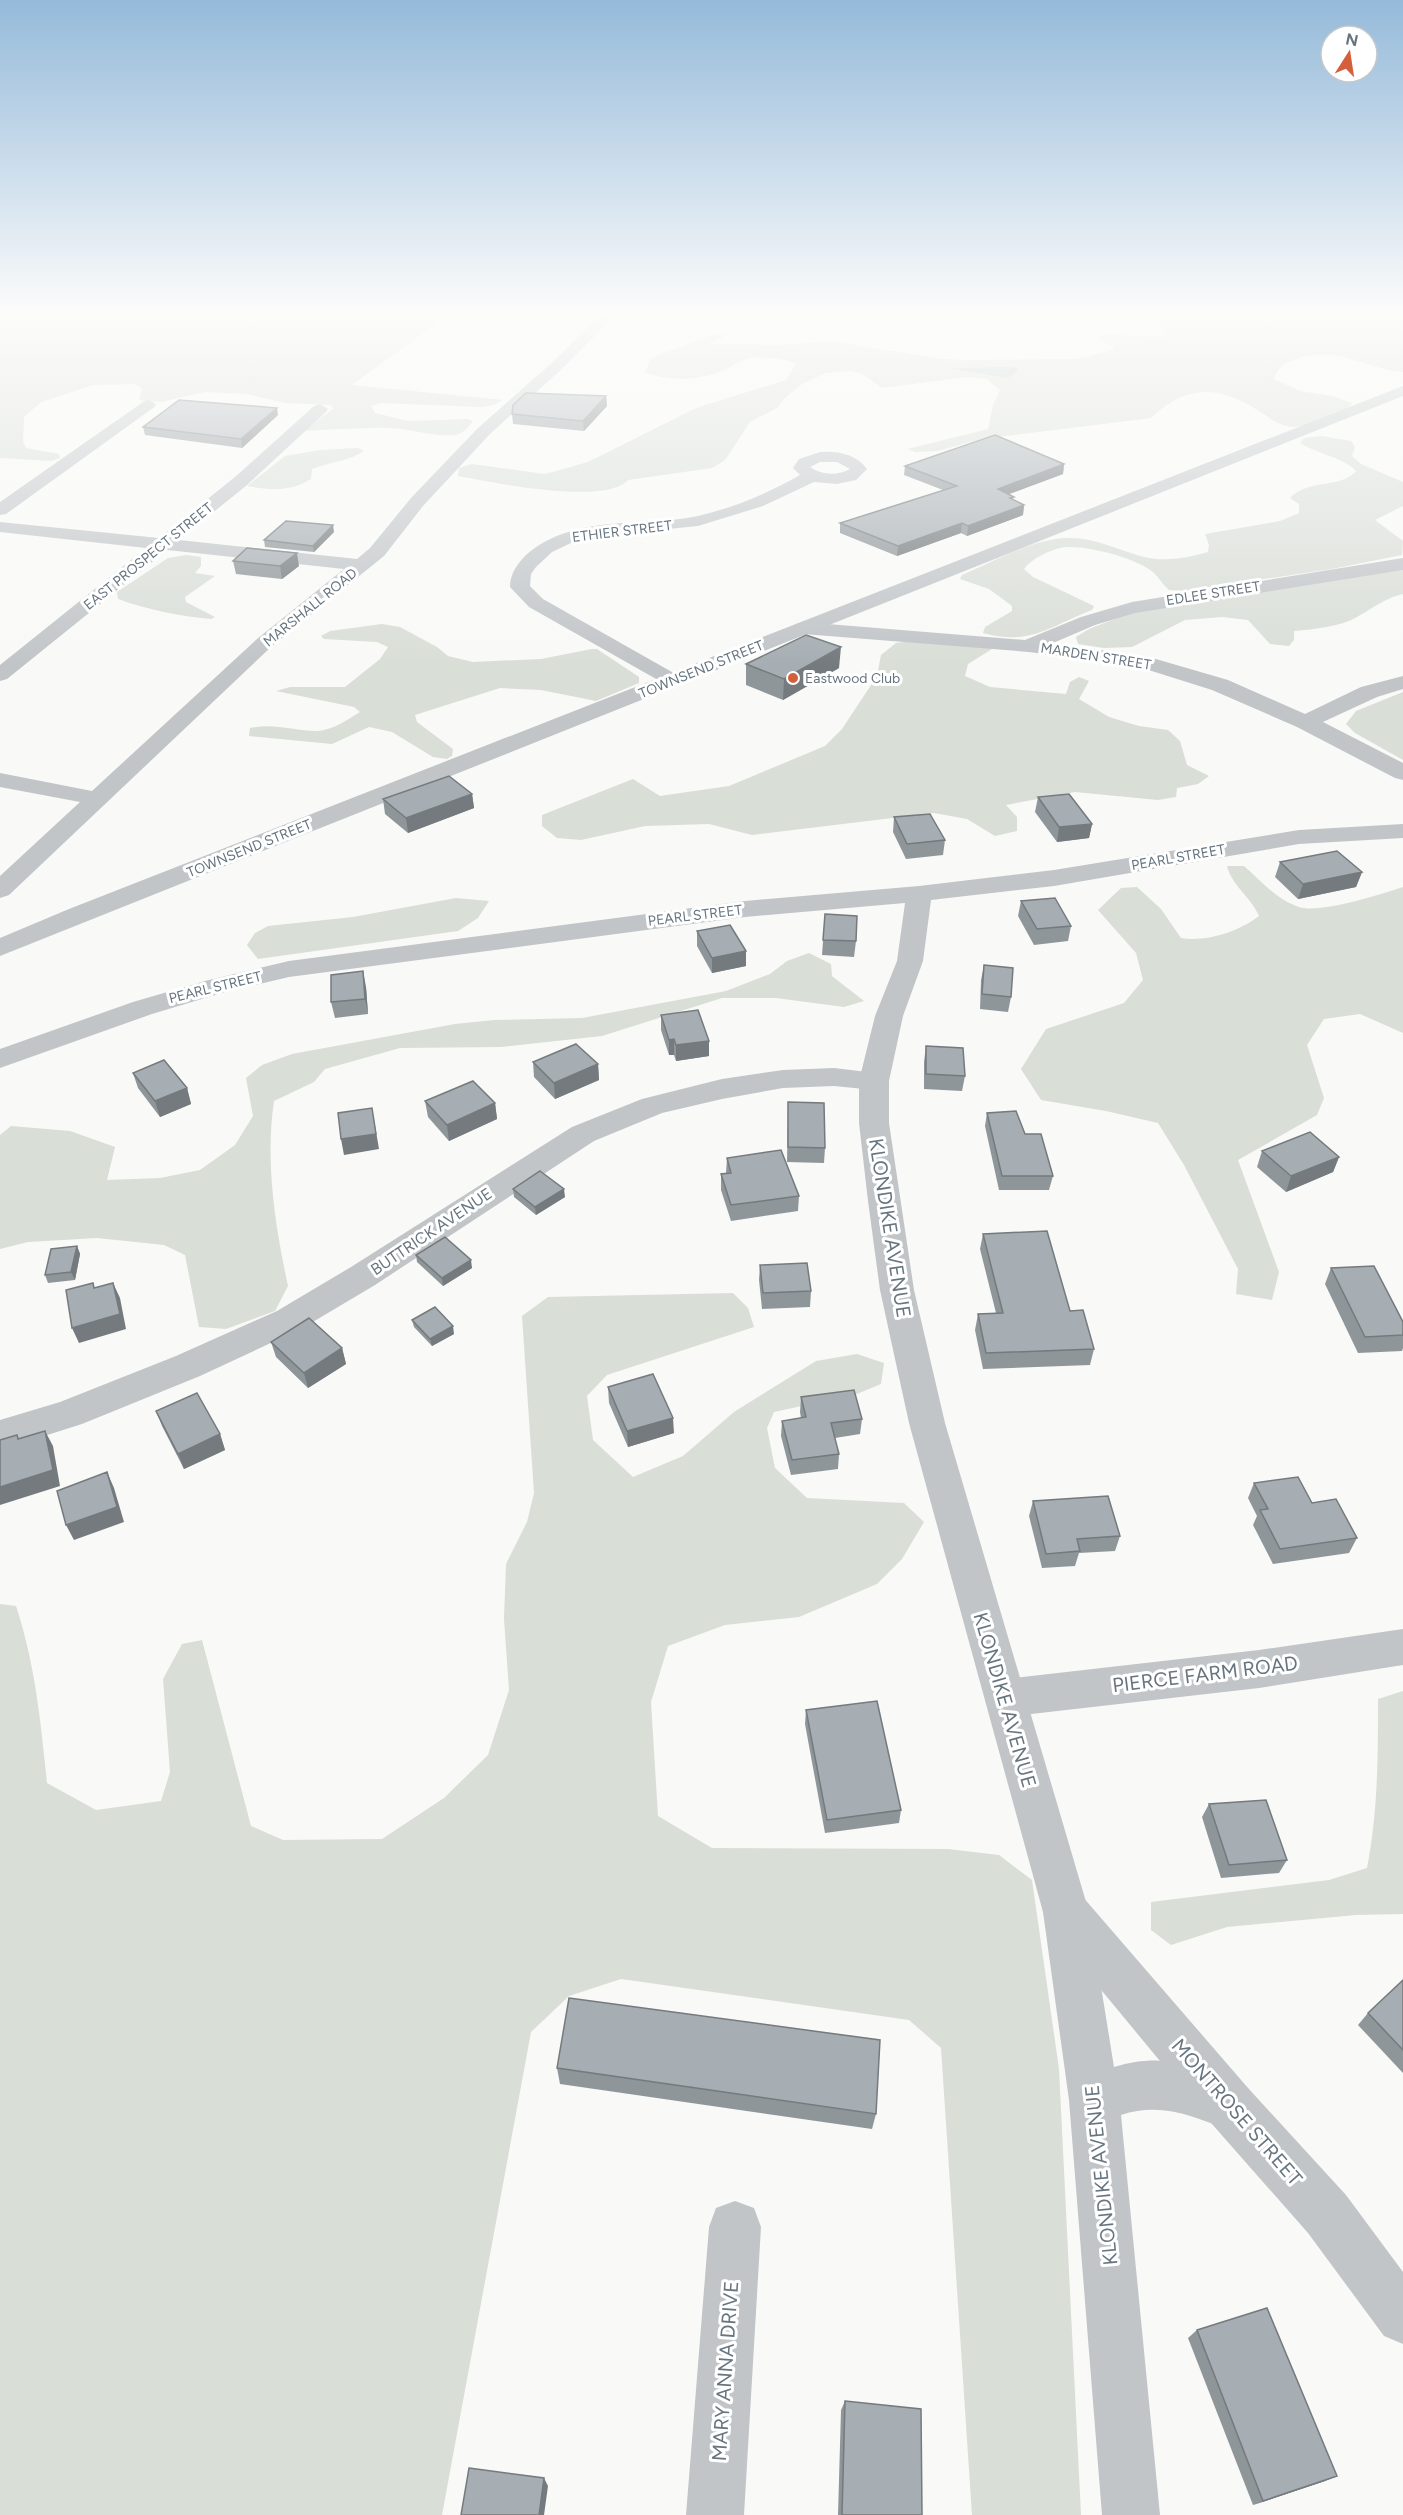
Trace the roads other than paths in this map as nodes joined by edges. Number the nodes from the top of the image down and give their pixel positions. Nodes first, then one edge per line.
1 (111, 431) edge
2 (295, 431) edge
3 (483, 431) edge
4 (1301, 431) edge
5 (812, 476) dead end
6 (0, 510) edge
7 (0, 527) edge
8 (164, 544) junction
9 (1403, 564) edge
10 (361, 565) junction
11 (803, 628) junction
12 (1029, 646) junction
13 (0, 675) edge
14 (672, 680) junction
15 (1403, 682) edge
16 (1305, 722) junction
17 (1403, 773) edge
18 (0, 780) edge
19 (99, 799) junction
20 (1403, 831) edge
21 (0, 890) edge
22 (919, 894) junction
23 (0, 948) edge
24 (0, 1059) edge
25 (874, 1081) junction
26 (0, 1435) edge
27 (1403, 1647) edge
28 (1006, 1698) junction
29 (1066, 1912) junction
30 (1094, 2100) junction
31 (1230, 2106) junction
32 (735, 2227) dead end
33 (1403, 2318) edge
34 (715, 2515) edge
35 (1131, 2515) edge

1 - 6 street
2 - 8 street, EAST PROSPECT STREET
3 - 10 street, MARSHALL ROAD
4 - 11 street, TOWNSEND STREET
5 - 14 street, ETHIER STREET
7 - 8 street
8 - 10 street
8 - 13 street, EAST PROSPECT STREET
9 - 12 street, EDLEE STREET
10 - 19 street, MARSHALL ROAD
11 - 12 street, MARDEN STREET
11 - 14 street, TOWNSEND STREET
12 - 16 street, MARDEN STREET
14 - 23 street, TOWNSEND STREET
15 - 16 street
16 - 17 street, MARDEN STREET
18 - 19 street
19 - 21 street, MARSHALL ROAD
20 - 22 street, PEARL STREET
22 - 24 street, PEARL STREET
22 - 25 street, KLONDIKE AVENUE
25 - 26 street, BUTTRICK AVENUE
25 - 28 street, KLONDIKE AVENUE
27 - 28 street, PIERCE FARM ROAD
28 - 29 street, KLONDIKE AVENUE
29 - 30 street, KLONDIKE AVENUE
29 - 31 street, MONTROSE STREET
30 - 31 street
30 - 35 street, KLONDIKE AVENUE
31 - 33 street, MONTROSE STREET
32 - 34 street, MARY ANNA DRIVE

